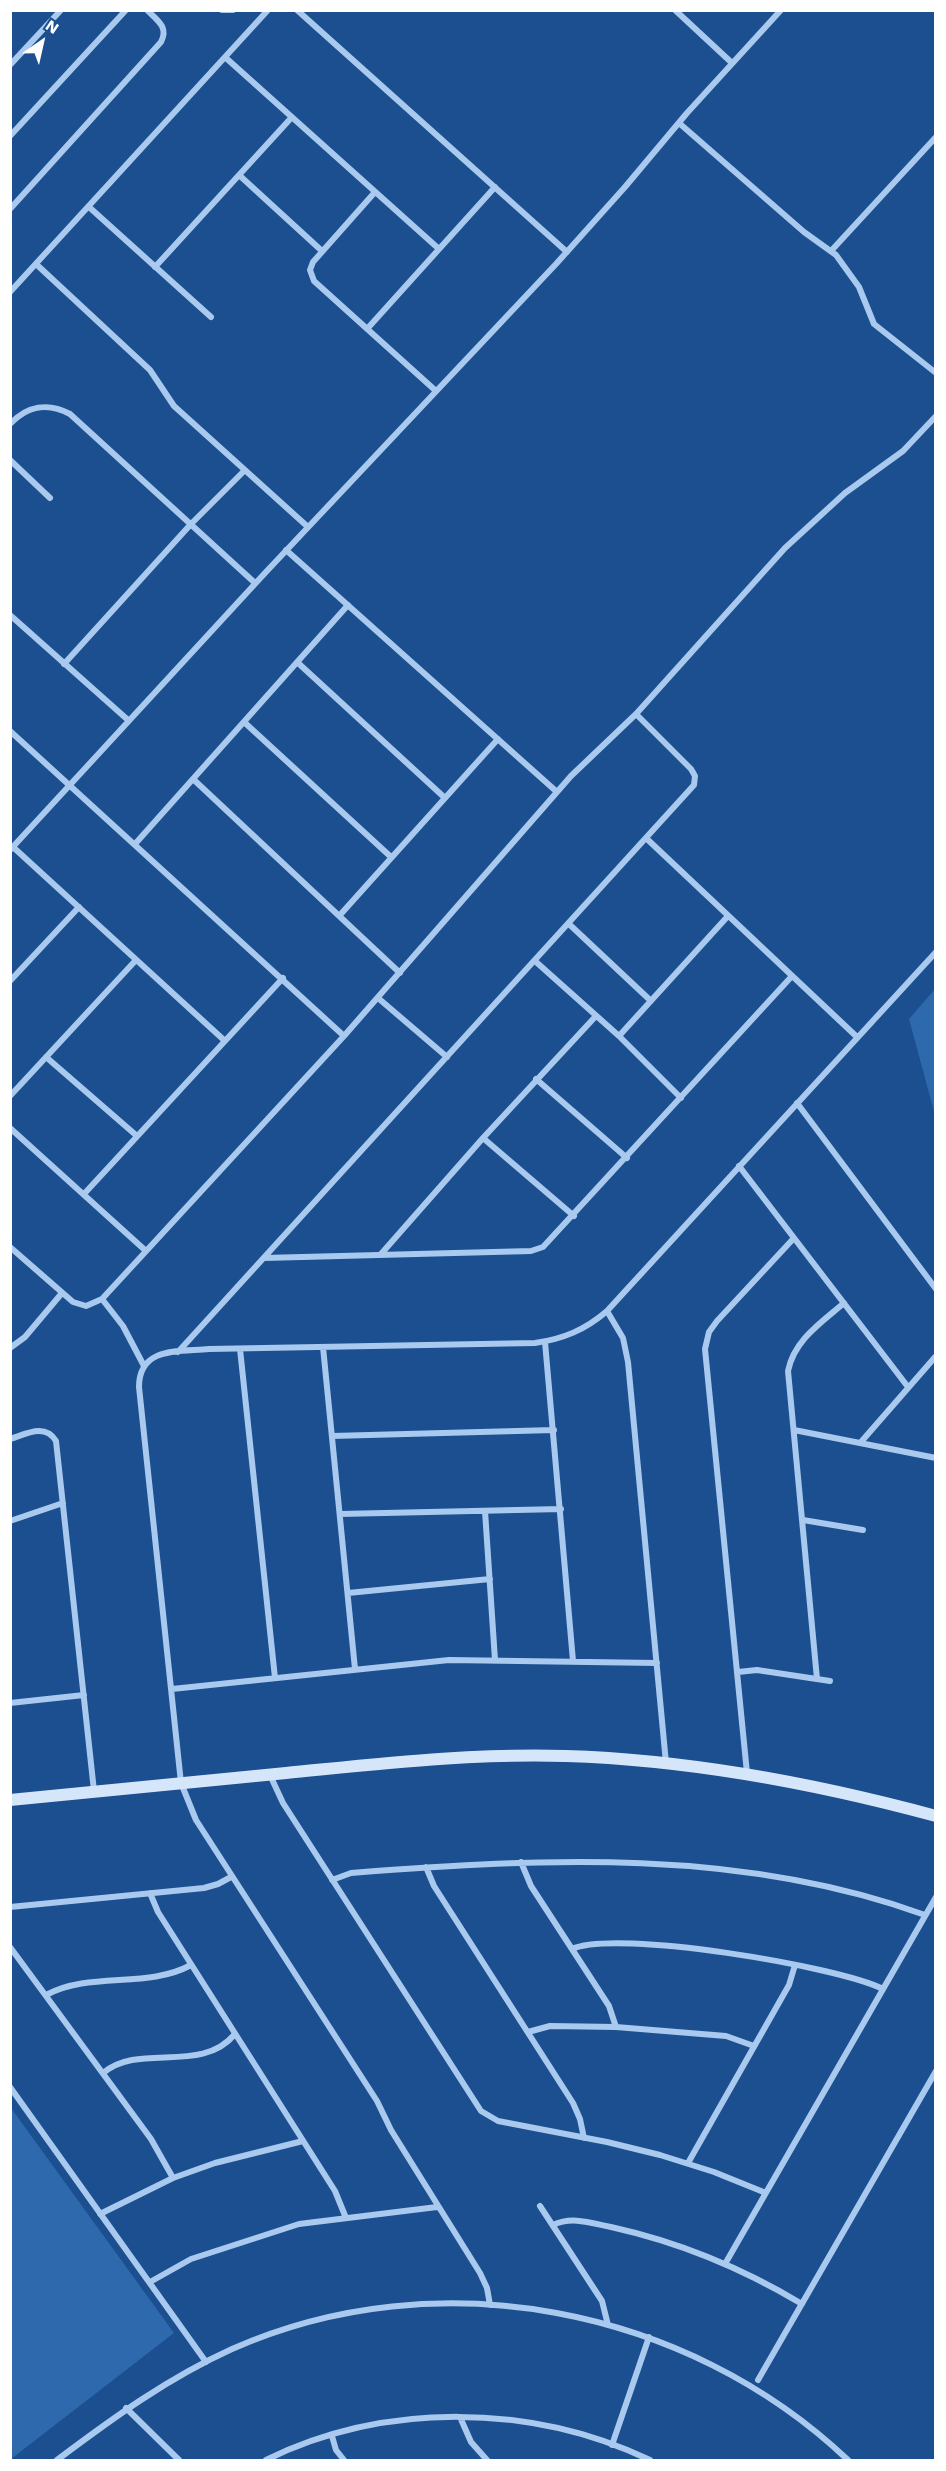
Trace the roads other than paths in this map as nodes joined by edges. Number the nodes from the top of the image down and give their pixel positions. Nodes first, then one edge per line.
1 (61, 10) edge
2 (126, 10) edge
3 (147, 10) edge
4 (222, 10) edge
5 (233, 10) edge
6 (268, 10) edge
7 (297, 10) edge
8 (675, 10) edge
9 (781, 10) edge
10 (226, 58) junction
11 (732, 63) junction
12 (10, 65) edge
13 (292, 117) junction
14 (678, 123) junction
15 (10, 136) edge
16 (936, 137) edge
17 (239, 175) junction
18 (495, 187) junction
19 (375, 192) junction
20 (89, 207) junction
21 (10, 209) edge
22 (439, 249) junction
23 (322, 251) junction
24 (831, 251) junction
25 (567, 252) junction
26 (36, 264) junction
27 (155, 267) junction
28 (10, 292) edge
29 (211, 317) dead end
30 (367, 329) junction
31 (936, 373) edge
32 (436, 392) junction
33 (936, 416) edge
34 (10, 424) edge
35 (10, 460) edge
36 (244, 470) junction
37 (50, 498) dead end
38 (191, 524) junction
39 (308, 527) junction
40 (286, 550) junction
41 (255, 583) junction
42 (348, 605) junction
43 (10, 615) edge
44 (297, 663) junction
45 (64, 664) junction
46 (636, 714) junction
47 (128, 720) junction
48 (244, 722) junction
49 (10, 731) edge
50 (498, 739) junction
51 (193, 779) junction
52 (71, 785) junction
53 (557, 792) junction
54 (445, 798) junction
55 (647, 839) junction
56 (135, 844) junction
57 (12, 848) edge
58 (391, 857) junction
59 (79, 907) junction
60 (340, 915) junction
61 (728, 916) junction
62 (569, 924) junction
63 (936, 952) edge
64 (136, 960) junction
65 (535, 962) junction
66 (400, 973) junction
67 (792, 976) junction
68 (283, 978) junction
69 (10, 981) edge
70 (378, 998) junction
71 (651, 1001) junction
72 (595, 1017) junction
73 (344, 1036) junction
74 (619, 1036) junction
75 (857, 1037) junction
76 (225, 1041) junction
77 (46, 1057) junction
78 (447, 1058) junction
79 (536, 1079) junction
80 (10, 1096) edge
81 (681, 1098) junction
82 (797, 1103) junction
83 (10, 1128) edge
84 (137, 1136) junction
85 (483, 1138) junction
86 (627, 1158) junction
87 (739, 1166) junction
88 (84, 1194) junction
89 (574, 1216) junction
90 (794, 1238) junction
91 (10, 1247) edge
92 (146, 1251) junction
93 (381, 1254) junction
94 (264, 1258) junction
95 (936, 1289) edge
96 (62, 1293) junction
97 (102, 1299) junction
98 (844, 1303) junction
99 (607, 1311) junction
100 (545, 1342) junction
101 (322, 1347) junction
102 (10, 1348) edge
103 (240, 1349) junction
104 (178, 1352) junction
105 (936, 1356) edge
106 (144, 1366) junction
107 (908, 1387) junction
108 (554, 1430) junction
109 (794, 1430) junction
110 (332, 1436) junction
111 (10, 1439) edge
112 (861, 1442) junction
113 (936, 1458) edge
114 (63, 1503) junction
115 (561, 1509) junction
116 (485, 1511) junction
117 (340, 1514) junction
118 (804, 1520) junction
119 (10, 1521) edge
120 (864, 1530) dead end
121 (490, 1580) junction
122 (348, 1593) junction
123 (495, 1660) junction
124 (573, 1661) junction
125 (657, 1663) junction
126 (356, 1669) junction
127 (738, 1672) junction
128 (275, 1678) junction
129 (817, 1679) junction
130 (830, 1681) dead end
131 (172, 1689) junction
132 (84, 1695) junction
133 (10, 1703) edge
134 (666, 1763) junction
135 (747, 1773) junction
136 (270, 1774) junction
137 (182, 1783) junction
138 (94, 1791) junction
139 (10, 1800) edge
140 (936, 1816) edge
141 (521, 1862) junction
142 (426, 1867) junction
143 (231, 1877) junction
144 (332, 1881) junction
145 (150, 1893) junction
146 (936, 1897) edge
147 (10, 1907) edge
148 (925, 1915) junction
149 (10, 1947) edge
150 (572, 1949) junction
151 (191, 1965) junction
152 (795, 1965) junction
153 (883, 1989) junction
154 (46, 1995) junction
155 (616, 2027) junction
156 (528, 2032) junction
157 (235, 2034) junction
158 (754, 2046) junction
159 (936, 2071) edge
160 (103, 2073) junction
161 (10, 2087) edge
162 (584, 2138) junction
163 (303, 2141) junction
164 (688, 2163) junction
165 (173, 2178) junction
166 (766, 2193) junction
167 (540, 2206) dead end
168 (437, 2207) junction
169 (100, 2214) junction
170 (346, 2218) junction
171 (553, 2225) junction
172 (725, 2264) junction
173 (150, 2282) junction
174 (802, 2304) junction
175 (490, 2305) junction
176 (608, 2325) junction
177 (649, 2337) junction
178 (206, 2362) junction
179 (758, 2380) dead end
180 (126, 2408) junction
181 (459, 2417) junction
182 (332, 2436) junction
183 (612, 2445) junction
184 (57, 2460) edge
185 (179, 2460) edge
186 (266, 2460) edge
187 (344, 2460) edge
188 (487, 2460) edge
189 (650, 2460) edge
190 (848, 2460) edge

1 - 12 street
2 - 15 street
3 - 21 street
4 - 5 street
6 - 10 street
7 - 18 street
8 - 11 street
9 - 11 street
10 - 13 street
10 - 20 street
11 - 14 street
13 - 17 street
13 - 19 street
14 - 24 street
14 - 25 street
16 - 24 street
17 - 23 street
17 - 27 street
18 - 22 street
18 - 25 street
19 - 22 street
19 - 23 street
20 - 26 street
20 - 27 street
22 - 30 street
23 - 30 street
24 - 31 street
25 - 32 street
26 - 28 street
26 - 36 street
27 - 29 street
30 - 32 street
32 - 39 street
33 - 46 street
34 - 38 street
35 - 37 street
36 - 38 street
36 - 39 street
38 - 41 street
38 - 45 street
39 - 40 street
40 - 41 street
40 - 42 street
41 - 47 street
42 - 44 street
42 - 50 street
43 - 45 street
44 - 48 street
44 - 54 street
45 - 47 street
46 - 53 street
46 - 55 street
47 - 52 street
48 - 51 street
48 - 58 street
49 - 52 street
50 - 53 street
50 - 54 street
51 - 56 street
51 - 60 street
52 - 56 street
52 - 57 street
53 - 66 street
54 - 58 street
55 - 61 street
55 - 62 street
56 - 68 street
57 - 59 street
58 - 60 street
59 - 64 street
59 - 69 street
60 - 66 street
61 - 67 street
61 - 71 street
62 - 65 street
62 - 71 street
63 - 75 street
64 - 76 street
64 - 77 street
65 - 72 street
65 - 78 street
66 - 70 street
67 - 75 street
67 - 81 street
68 - 73 street
68 - 76 street
70 - 73 street
70 - 78 street
71 - 74 street
72 - 74 street
72 - 79 street
73 - 92 street
74 - 81 street
75 - 82 street
76 - 84 street
77 - 80 street
77 - 84 street
78 - 94 street
79 - 85 street
79 - 86 street
81 - 86 street
82 - 87 street
82 - 95 street
83 - 88 street
84 - 88 street
85 - 89 street
85 - 93 street
86 - 89 street
87 - 90 street
87 - 99 street
88 - 92 street
89 - 93 street
90 - 98 street
90 - 127 street
91 - 96 street
92 - 97 street
93 - 94 street
94 - 104 street
96 - 97 street
96 - 102 street
97 - 106 street
98 - 107 street
98 - 109 street
99 - 100 street
99 - 125 street
100 - 101 street
100 - 108 street
101 - 103 street
101 - 110 street
103 - 104 street
103 - 128 street
104 - 106 street
105 - 107 street
106 - 131 street
107 - 112 street
108 - 110 street
108 - 115 street
109 - 112 street
109 - 118 street
110 - 117 street
111 - 114 street
112 - 113 street
114 - 119 street
114 - 132 street
115 - 116 street
115 - 124 street
116 - 117 street
116 - 121 street
117 - 122 street
118 - 120 street
118 - 129 street
121 - 122 street
121 - 123 street
122 - 126 street
123 - 124 street
123 - 126 street
124 - 125 street
125 - 134 street
126 - 128 street
127 - 129 street
127 - 135 street
128 - 131 street
129 - 130 street
131 - 137 street
132 - 133 street
132 - 138 street
134 - 135 street
134 - 136 street
135 - 140 street
136 - 137 street
136 - 144 street
137 - 138 street
137 - 143 street
138 - 139 street
141 - 142 street
141 - 148 street
141 - 150 street
142 - 144 street
142 - 156 street
143 - 145 street
143 - 168 street
144 - 162 street
145 - 147 street
145 - 151 street
146 - 148 street
148 - 153 street
149 - 154 street
150 - 152 street
150 - 155 street
151 - 154 street
151 - 157 street
152 - 153 street
152 - 158 street
153 - 166 street
154 - 160 street
155 - 156 street
155 - 158 street
156 - 162 street
157 - 160 street
157 - 163 street
158 - 164 street
159 - 174 street
160 - 165 street
161 - 169 street
162 - 164 street
163 - 165 street
163 - 170 street
164 - 166 street
165 - 169 street
166 - 172 street
167 - 171 street
168 - 170 street
168 - 175 street
169 - 173 street
170 - 173 street
171 - 172 street
171 - 176 street
172 - 174 street
173 - 178 street
174 - 179 street
175 - 176 street
175 - 178 street
176 - 177 street
177 - 183 street
177 - 190 street
178 - 180 street
180 - 184 street
180 - 185 street
181 - 182 street
181 - 183 street
181 - 188 street
182 - 186 street
182 - 187 street
183 - 189 street

